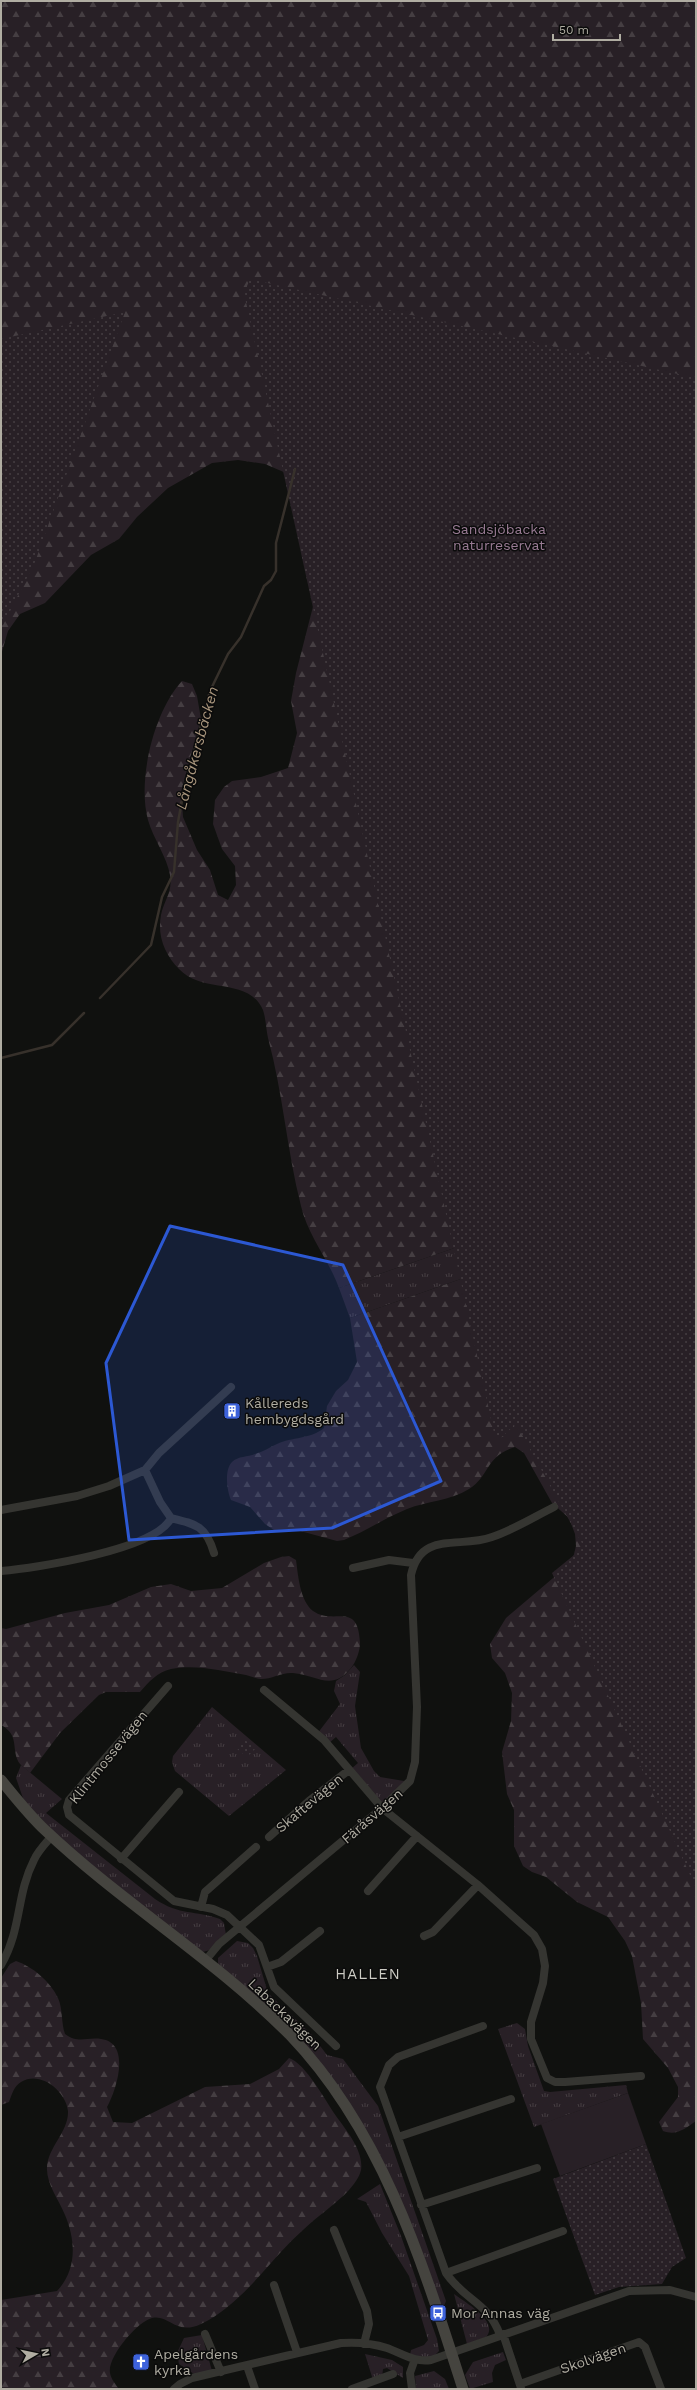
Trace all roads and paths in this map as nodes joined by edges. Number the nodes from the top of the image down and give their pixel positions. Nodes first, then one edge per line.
1 (231, 1387) dead end
2 (145, 1470) junction
3 (554, 1507) dead end
4 (1, 1510) edge
5 (171, 1518) junction
6 (214, 1553) dead end
7 (413, 1563) junction
8 (353, 1568) dead end
9 (1, 1571) edge
10 (168, 1686) dead end
11 (264, 1690) dead end
12 (349, 1770) junction
13 (1, 1780) edge
14 (179, 1792) dead end
15 (382, 1808) junction
16 (52, 1836) junction
17 (417, 1836) junction
18 (268, 1837) dead end
19 (256, 1847) dead end
20 (121, 1859) junction
21 (478, 1885) junction
22 (368, 1891) dead end
23 (201, 1907) junction
24 (240, 1927) junction
25 (320, 1931) dead end
26 (424, 1936) dead end
27 (205, 1961) junction
28 (1, 1965) edge
29 (267, 1967) junction
30 (483, 2026) dead end
31 (336, 2046) dead end
32 (641, 2076) dead end
33 (511, 2099) dead end
34 (398, 2137) junction
35 (537, 2168) dead end
36 (421, 2205) junction
37 (334, 2230) dead end
38 (563, 2231) dead end
39 (446, 2274) junction
40 (274, 2285) dead end
41 (696, 2296) edge
42 (205, 2334) dead end
43 (502, 2334) junction
44 (364, 2344) junction
45 (297, 2352) junction
46 (452, 2353) junction
47 (415, 2359) junction
48 (247, 2366) junction
49 (221, 2372) junction
50 (393, 2374) dead end
51 (521, 2386) edge
52 (174, 2389) edge
53 (254, 2389) edge
54 (352, 2389) edge
55 (412, 2389) edge
56 (463, 2389) edge
57 (661, 2389) edge

1 - 2 street
2 - 4 street
2 - 5 street
3 - 7 street
5 - 6 street
5 - 9 street
7 - 8 street
7 - 15 street, Färåsvägen
10 - 20 street, Klintmossevägen
11 - 12 street, Skaftevägen
12 - 15 street, Skaftevägen
12 - 18 street, Skaftevägen
13 - 16 street, Labackavägen
14 - 20 street
15 - 17 street, Skaftevägen
15 - 24 street, Färåsvägen
16 - 27 street, Labackavägen
16 - 28 street
17 - 21 street, Skaftevägen
17 - 22 street
19 - 23 street
20 - 23 street, Klintmossevägen
21 - 26 street
21 - 32 street, Skaftevägen
23 - 24 street, Klintmossevägen
24 - 27 street, Färåsvägen
24 - 29 street, Klintmossevägen
25 - 29 street
27 - 46 street, Labackavägen
29 - 31 street, Klintmossevägen
30 - 34 street
33 - 34 street
34 - 36 street
35 - 36 street
36 - 39 street
37 - 44 street
38 - 39 street
39 - 43 street
40 - 45 street
41 - 43 street
42 - 49 street
43 - 46 street
43 - 51 street
44 - 45 street
44 - 47 street
45 - 48 street
46 - 47 street
46 - 56 street, Labackavägen
47 - 55 street
48 - 49 street
48 - 53 street
49 - 52 street
50 - 54 street
51 - 57 street, Skolvägen

